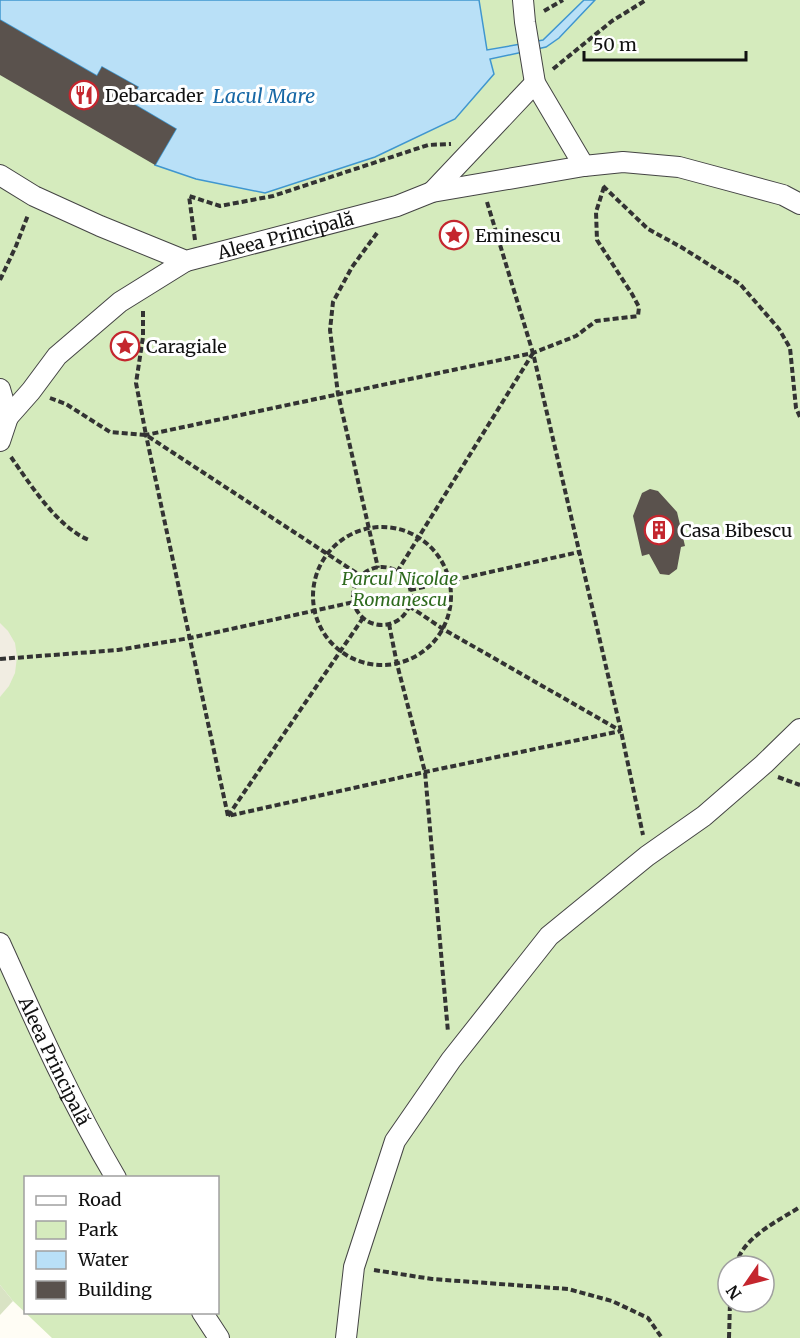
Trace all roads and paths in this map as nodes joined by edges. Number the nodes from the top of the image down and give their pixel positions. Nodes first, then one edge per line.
1 (523, 0) edge
2 (646, 0) edge
3 (536, 83) junction
4 (476, 144) junction
5 (584, 166) junction
6 (0, 175) edge
7 (482, 184) junction
8 (604, 187) junction
9 (432, 192) junction
10 (34, 196) junction
11 (800, 204) edge
12 (378, 232) dead end
13 (192, 260) junction
14 (0, 280) edge
15 (142, 288) junction
16 (533, 352) junction
17 (0, 389) edge
18 (31, 391) junction
19 (338, 394) junction
20 (798, 400) edge
21 (8, 417) junction
22 (800, 417) edge
23 (146, 435) junction
24 (3, 446) edge
25 (369, 528) junction
26 (418, 537) junction
27 (89, 540) dead end
28 (579, 552) junction
29 (328, 554) junction
30 (378, 568) junction
31 (397, 572) junction
32 (361, 576) junction
33 (449, 581) junction
34 (410, 590) junction
35 (354, 602) junction
36 (409, 606) junction
37 (315, 610) junction
38 (363, 618) junction
39 (389, 624) junction
40 (442, 629) junction
41 (190, 638) junction
42 (340, 651) junction
43 (0, 659) edge
44 (397, 664) junction
45 (800, 729) edge
46 (621, 732) junction
47 (425, 772) junction
48 (228, 816) junction
49 (647, 856) junction
50 (0, 943) edge
51 (451, 1060) junction
52 (115, 1176) edge
53 (800, 1206) edge
54 (738, 1254) edge
55 (354, 1266) junction
56 (203, 1314) edge
57 (730, 1314) edge
58 (219, 1338) edge
59 (346, 1338) edge
60 (662, 1338) edge
61 (729, 1338) edge

1 - 3 street
2 - 3 path
3 - 4 street
3 - 5 street
4 - 9 street
4 - 13 path
5 - 7 street, Aleea Principală
5 - 8 path
5 - 11 street, Aleea Principală
6 - 10 street
7 - 9 street, Aleea Principală
7 - 16 path
8 - 16 path
8 - 20 path
9 - 13 street, Aleea Principală
10 - 13 street
10 - 14 path
12 - 19 path
13 - 15 street, Aleea Principală
15 - 18 street, Aleea Principală
15 - 23 path
16 - 19 path
16 - 26 path
16 - 28 path
17 - 21 street
18 - 21 street, Aleea Principală
18 - 23 path
19 - 23 path
19 - 25 path
20 - 22 path
21 - 24 street
23 - 29 path
23 - 41 path
24 - 27 path
25 - 26 path
25 - 29 path
25 - 30 path
26 - 31 path
26 - 33 path
28 - 33 path
28 - 46 path
29 - 32 path
29 - 37 path
30 - 31 path
30 - 32 path
31 - 34 path
32 - 35 path
33 - 34 path
33 - 40 path
34 - 36 path
35 - 37 path
35 - 38 path
36 - 39 path
36 - 40 path
37 - 41 path
37 - 42 path
38 - 39 path
38 - 42 path
39 - 44 path
40 - 44 path
40 - 46 path
41 - 43 path
41 - 48 path
42 - 44 path
42 - 48 path
44 - 47 path
45 - 49 street
46 - 47 path
46 - 49 path
47 - 48 path
47 - 51 path
49 - 51 street
50 - 52 street, Aleea Principală
51 - 55 street
53 - 54 path
55 - 59 street
55 - 60 path
56 - 58 street
57 - 61 path

